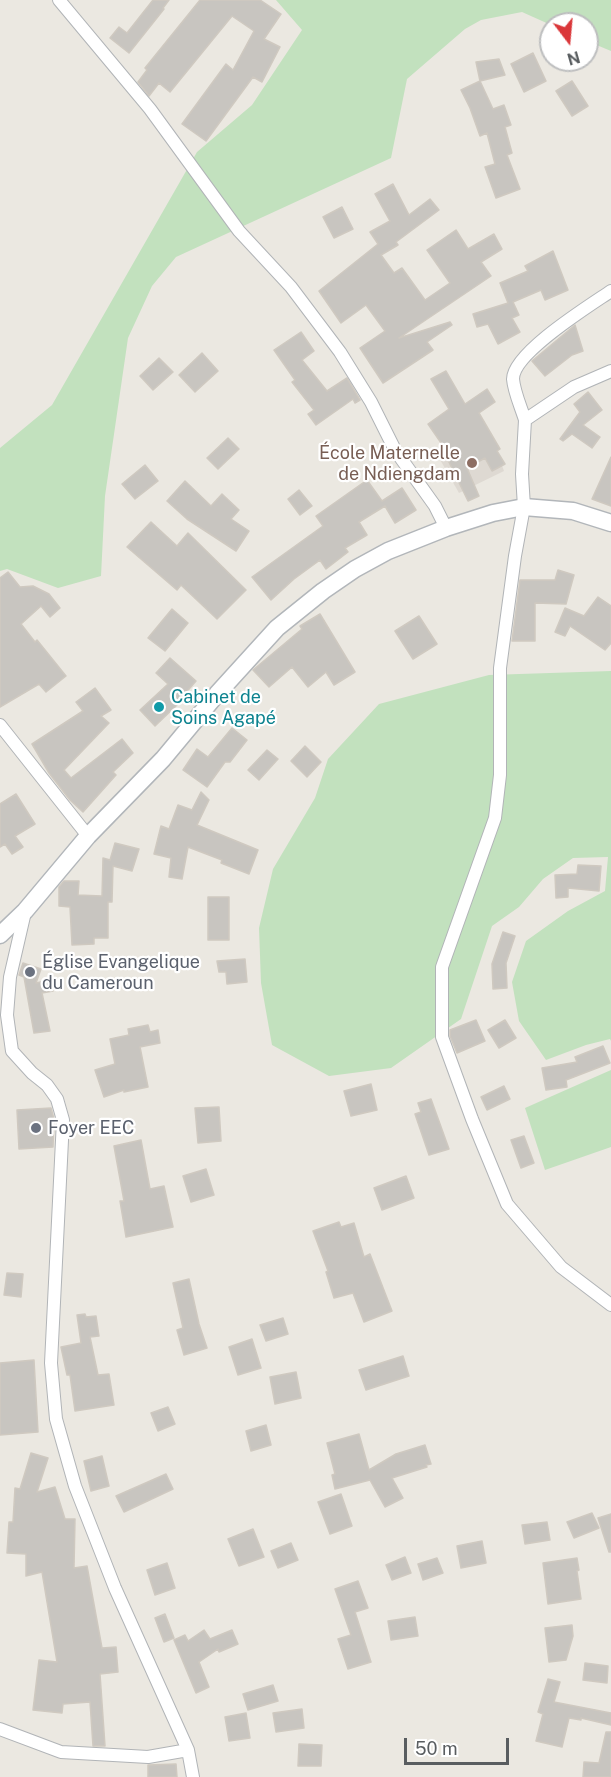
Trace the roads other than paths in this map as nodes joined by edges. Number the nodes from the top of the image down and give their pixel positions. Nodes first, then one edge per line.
1 (59, 0) edge
2 (611, 291) edge
3 (611, 370) edge
4 (525, 420) junction
5 (524, 507) junction
6 (611, 523) edge
7 (446, 528) junction
8 (0, 725) edge
9 (88, 836) junction
10 (25, 910) junction
11 (0, 936) edge
12 (611, 1305) edge
13 (0, 1729) edge
14 (188, 1750) junction
15 (193, 1777) edge

1 - 7 street
2 - 4 street
3 - 4 street
4 - 5 street
5 - 6 street
5 - 7 street
5 - 12 street
7 - 9 street
8 - 9 street
9 - 10 street
10 - 11 street
10 - 14 street
13 - 14 street
14 - 15 street

